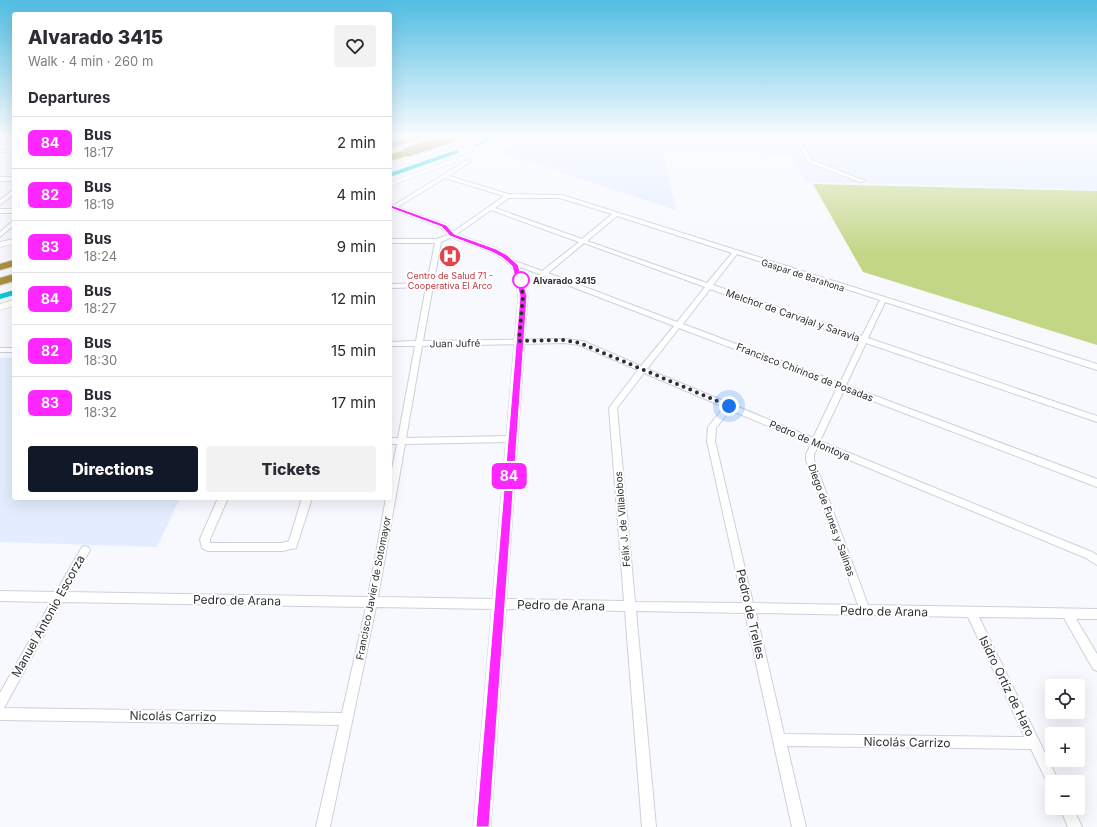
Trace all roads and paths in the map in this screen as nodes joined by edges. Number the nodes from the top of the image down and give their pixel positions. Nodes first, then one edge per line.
1 (414, 176) edge
2 (445, 176) joint
3 (848, 176) edge
4 (0, 179) edge
5 (12, 179) edge
6 (862, 181) dead end
7 (392, 183) edge
8 (12, 193) edge
9 (508, 196) junction
10 (0, 203) edge
11 (392, 206) edge
12 (491, 208) junction
13 (0, 211) edge
14 (12, 211) edge
15 (615, 215) junction
16 (12, 224) edge
17 (0, 234) edge
18 (452, 235) junction
19 (12, 241) edge
20 (392, 241) edge
21 (438, 241) junction
22 (583, 241) junction
23 (0, 245) edge
24 (735, 253) junction
25 (512, 262) junction
26 (12, 264) edge
27 (0, 267) edge
28 (544, 273) junction
29 (12, 278) edge
30 (0, 282) edge
31 (429, 285) junction
32 (709, 285) junction
33 (392, 286) edge
34 (882, 300) junction
35 (12, 303) edge
36 (0, 307) edge
37 (678, 323) junction
38 (865, 339) junction
39 (519, 341) junction
40 (418, 343) junction
41 (392, 344) edge
42 (0, 350) edge
43 (12, 350) edge
44 (1097, 367) edge
45 (643, 368) junction
46 (843, 387) junction
47 (729, 406) junction
48 (1097, 419) edge
49 (512, 439) junction
50 (392, 441) edge
51 (400, 441) junction
52 (814, 442) junction
53 (1097, 483) edge
54 (392, 487) edge
55 (222, 500) edge
56 (306, 500) edge
57 (390, 500) edge
58 (84, 550) dead end
59 (1097, 561) edge
60 (0, 596) edge
61 (59, 597) junction
62 (372, 602) junction
63 (500, 603) junction
64 (630, 606) junction
65 (750, 608) junction
66 (864, 610) junction
67 (971, 612) junction
68 (1066, 613) junction
69 (1097, 614) edge
70 (1097, 665) edge
71 (0, 704) edge
72 (0, 714) edge
73 (347, 719) junction
74 (779, 740) junction
75 (1034, 743) junction
76 (1050, 775) edge
77 (1069, 815) edge
78 (323, 827) edge
79 (482, 827) edge
80 (649, 827) edge
81 (799, 827) edge
82 (1075, 827) edge

1 - 7 main road
2 - 9 street
2 - 11 street
3 - 6 street
4 - 5 street
8 - 10 street
9 - 12 street
9 - 15 street, Gaspar de Barahona
11 - 18 main road
12 - 18 street
12 - 22 street, Melchor de Carvajal y Saravia
13 - 14 street
15 - 22 street
15 - 24 street, Gaspar de Barahona
16 - 17 street
18 - 21 street
18 - 25 main road
19 - 23 main road
20 - 21 street
21 - 31 street, Francisco Javier de Sotomayor
22 - 28 street
22 - 32 street, Melchor de Carvajal y Saravia
24 - 32 street, Félix J. de Villalobos
24 - 34 street, Gaspar de Barahona
25 - 28 street, Francisco Chirinos de Posadas
25 - 39 main road
26 - 27 highway
28 - 37 street, Francisco Chirinos de Posadas
29 - 30 highway
31 - 33 street
31 - 40 street, Francisco Javier de Sotomayor
32 - 37 street, Félix J. de Villalobos
32 - 38 street, Melchor de Carvajal y Saravia
34 - 38 street, Diego de Funes y Salinas
34 - 44 street, Gaspar de Barahona
35 - 36 main road
37 - 45 street, Félix J. de Villalobos
37 - 46 street, Francisco Chirinos de Posadas
38 - 46 street, Diego de Funes y Salinas
38 - 48 street, Melchor de Carvajal y Saravia
39 - 40 street, Juan Jufré
39 - 45 street, Pedro de Montoya
39 - 49 main road
40 - 41 street, Juan Jufré
40 - 51 street, Francisco Javier de Sotomayor
42 - 43 street
45 - 47 street, Pedro de Montoya
45 - 64 street, Félix J. de Villalobos
46 - 52 street, Diego de Funes y Salinas
46 - 53 street, Francisco Chirinos de Posadas
47 - 52 street, Pedro de Montoya
47 - 65 street, Pedro de Trelles
49 - 51 street
49 - 63 main road
50 - 51 street
51 - 54 street, Francisco Javier de Sotomayor
52 - 59 street, Pedro de Montoya
52 - 66 street, Diego de Funes y Salinas
55 - 56 street
57 - 62 street, Francisco Javier de Sotomayor
58 - 61 street, Manuel Antonio Escorza
60 - 61 street, Pedro de Arana
61 - 62 street, Pedro de Arana
61 - 71 street, Manuel Antonio Escorza
62 - 63 street, Pedro de Arana
62 - 73 street, Francisco Javier de Sotomayor
63 - 64 street, Pedro de Arana
63 - 79 main road
64 - 65 street, Pedro de Arana
64 - 80 street, Félix J. de Villalobos
65 - 66 street, Pedro de Arana
65 - 74 street, Pedro de Trelles
66 - 67 street, Pedro de Arana
67 - 68 street, Pedro de Arana
67 - 75 street, Isidro Ortíz de Haro
68 - 69 street, Pedro de Arana
68 - 70 street
72 - 73 street, Nicolás Carrizo
73 - 78 street, Francisco Javier de Sotomayor
74 - 75 street, Nicolás Carrizo
74 - 81 street, Pedro de Trelles
75 - 76 street, Isidro Ortíz de Haro
77 - 82 street

